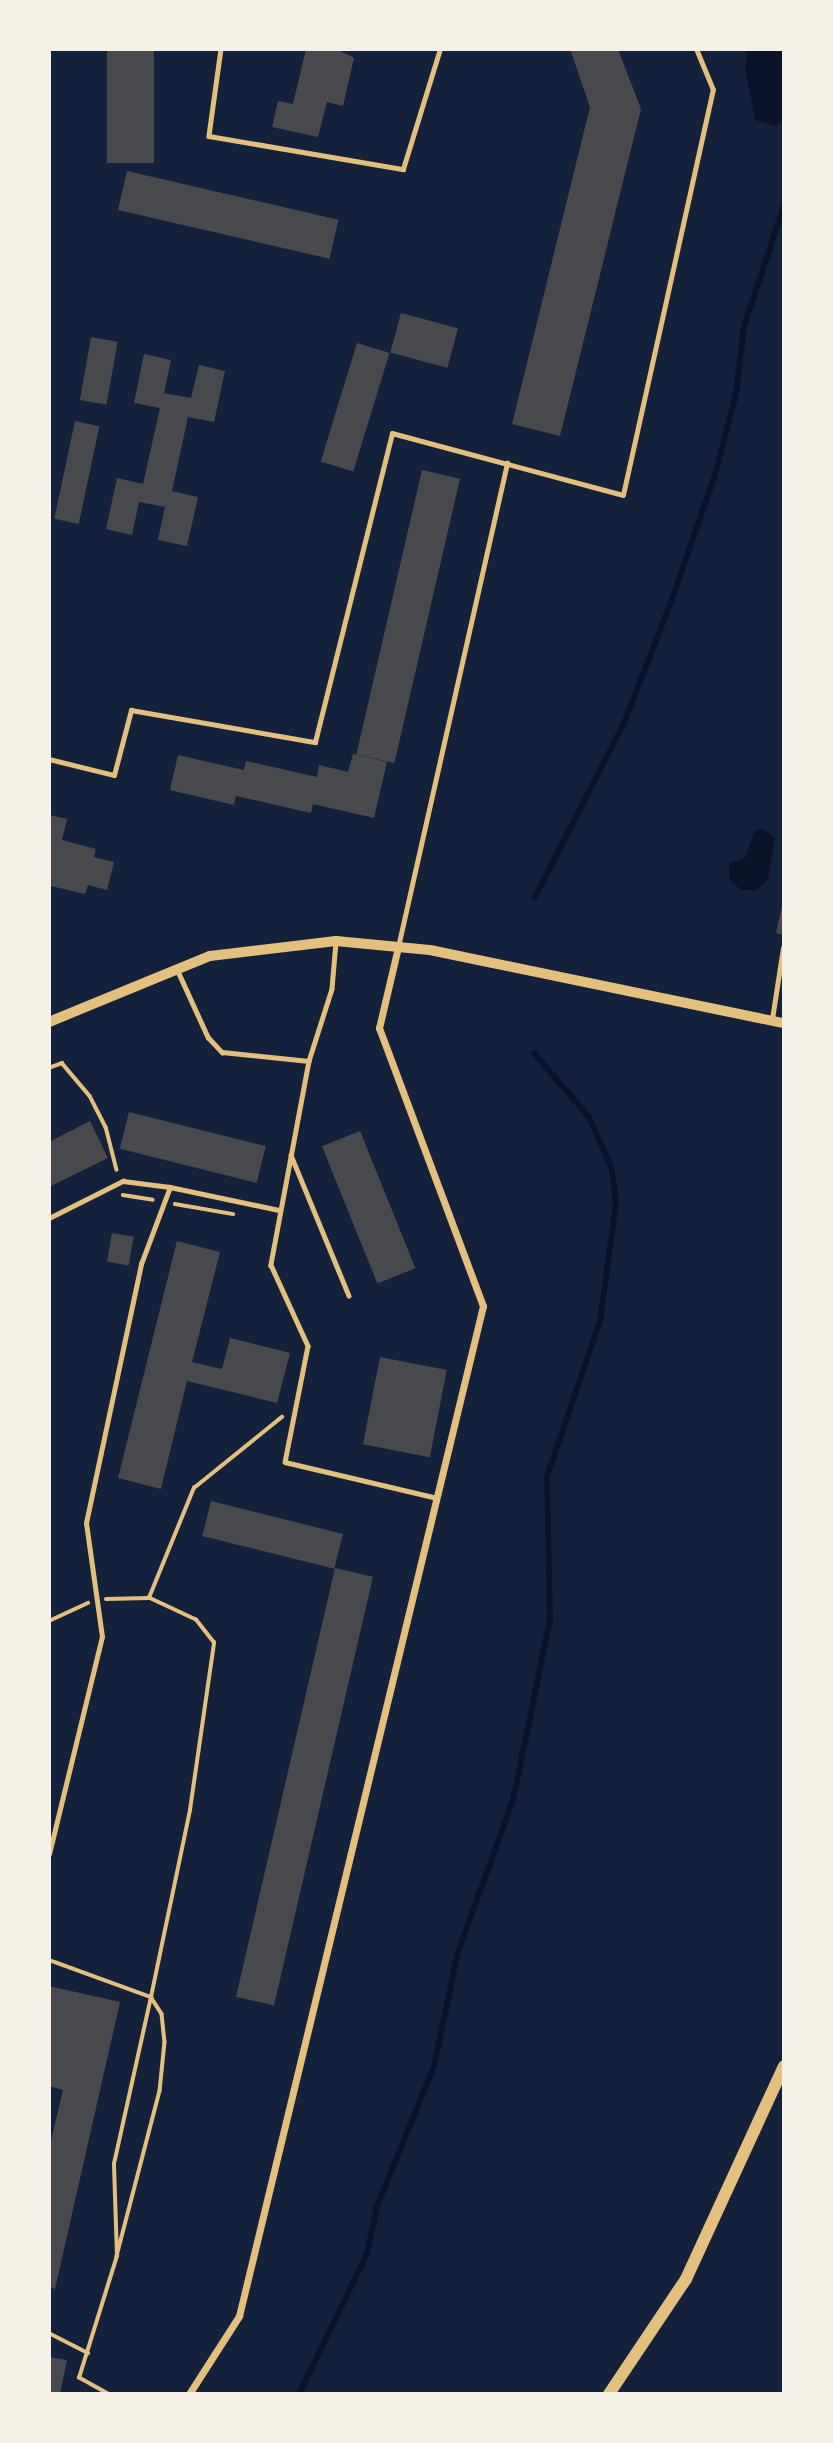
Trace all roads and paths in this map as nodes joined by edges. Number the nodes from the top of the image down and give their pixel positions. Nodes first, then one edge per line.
1 (221, 49) edge
2 (440, 49) edge
3 (696, 49) edge
4 (507, 463) junction
5 (49, 759) edge
6 (336, 941) junction
7 (398, 947) junction
8 (783, 948) edge
9 (177, 968) junction
10 (772, 1020) junction
11 (49, 1022) edge
12 (784, 1023) edge
13 (309, 1061) junction
14 (49, 1068) edge
15 (290, 1154) junction
16 (117, 1184) junction
17 (170, 1187) junction
18 (164, 1202) junction
19 (279, 1210) junction
20 (243, 1216) dead end
21 (49, 1218) edge
22 (349, 1296) dead end
23 (286, 1403) dead end
24 (437, 1498) junction
25 (49, 1854) edge
26 (49, 1960) edge
27 (151, 1997) junction
28 (784, 2066) edge
29 (781, 2082) edge
30 (117, 2256) junction
31 (49, 2333) edge
32 (88, 2353) junction
33 (108, 2394) edge
34 (189, 2394) edge
35 (609, 2394) edge

1 - 2 lane
3 - 4 lane
4 - 5 lane
4 - 7 lane
6 - 7 street
6 - 9 street
6 - 13 lane
7 - 10 street
7 - 24 street
8 - 10 lane
9 - 11 street
9 - 13 lane
10 - 12 street
13 - 15 lane
14 - 16 path
15 - 19 lane
15 - 22 lane
16 - 17 lane
16 - 18 path
16 - 21 lane
17 - 18 lane
17 - 19 lane
18 - 20 path
18 - 25 lane
19 - 24 lane
23 - 27 path
24 - 34 street
26 - 27 path
27 - 30 path
27 - 30 path
28 - 29 main road
29 - 35 main road
30 - 32 path
31 - 32 path
32 - 33 path

